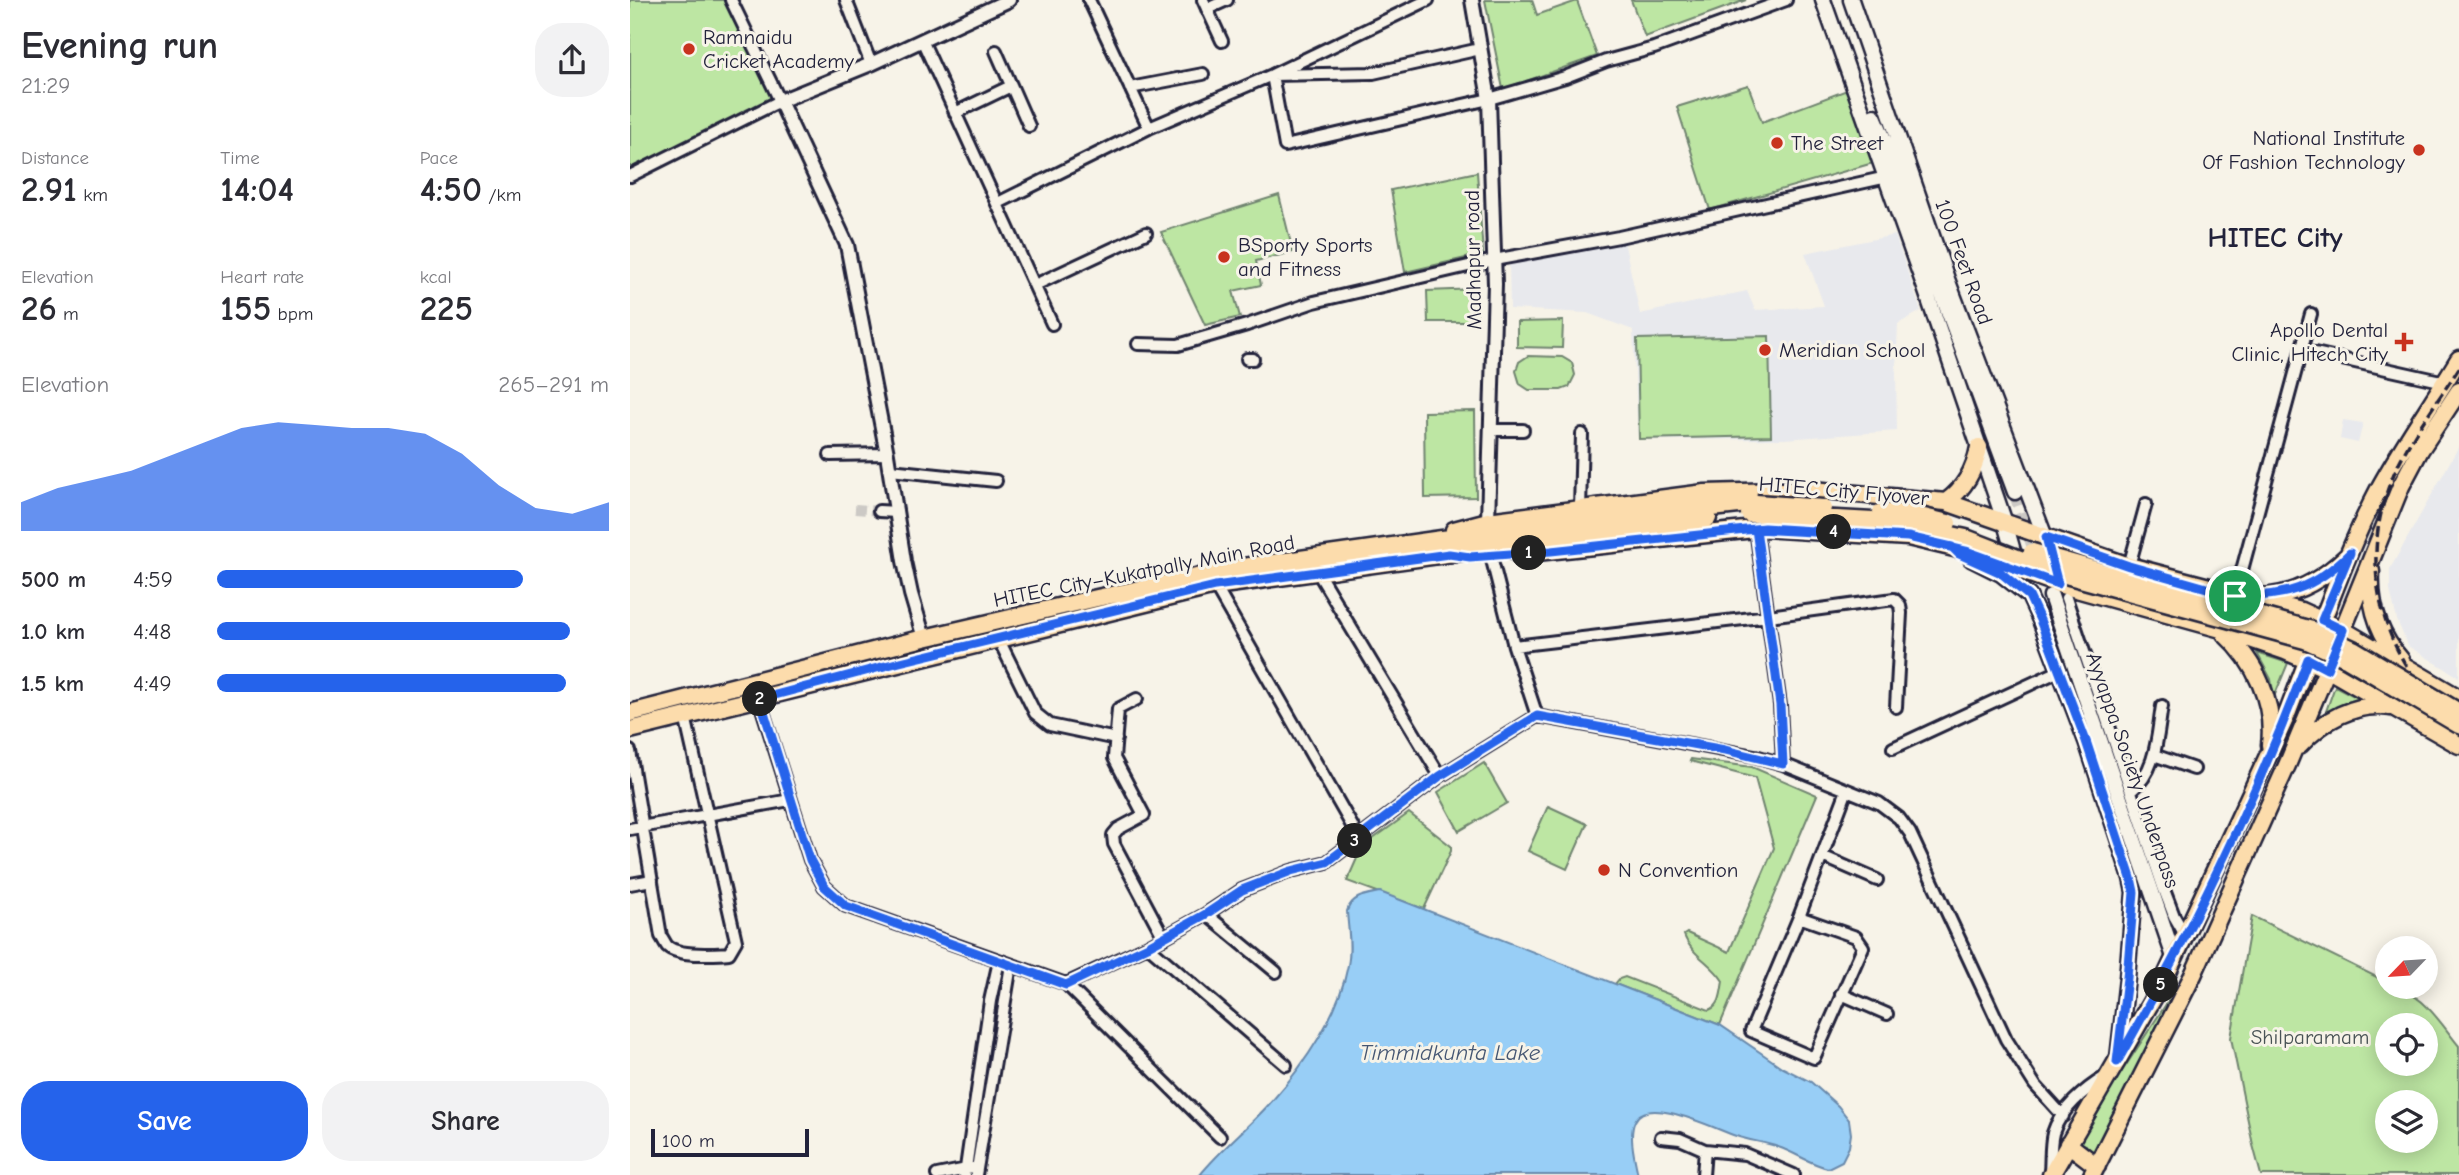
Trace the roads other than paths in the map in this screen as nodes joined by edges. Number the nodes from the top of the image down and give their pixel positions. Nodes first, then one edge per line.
1 (731, 0) edge
2 (846, 0) edge
3 (1009, 0) edge
4 (1089, 0) edge
5 (1227, 0) edge
6 (1428, 0) edge
7 (1472, 0) edge
8 (1786, 0) edge
9 (1823, 0) edge
10 (1851, 0) edge
11 (1205, 5) edge
12 (922, 40) junction
13 (1223, 41) dead end
14 (1480, 49) junction
15 (996, 51) dead end
16 (1843, 54) junction
17 (871, 64) junction
18 (1203, 74) dead end
19 (1272, 75) junction
20 (1011, 86) junction
21 (1130, 88) junction
22 (1489, 99) junction
23 (780, 101) junction
24 (955, 113) junction
25 (1029, 127) dead end
26 (1149, 128) junction
27 (630, 176) edge
28 (1887, 177) junction
29 (998, 203) junction
30 (1146, 233) dead end
31 (1494, 260) junction
32 (1035, 285) junction
33 (2311, 314) dead end
34 (1052, 324) dead end
35 (1138, 344) dead end
36 (2301, 350) junction
37 (2459, 359) edge
38 (2452, 386) edge
39 (1491, 430) junction
40 (1523, 430) dead end
41 (1582, 434) dead end
42 (1979, 447) junction
43 (887, 454) junction
44 (830, 455) dead end
45 (890, 470) junction
46 (996, 481) dead end
47 (2015, 492) tunnel mouth
48 (1946, 502) junction
49 (2146, 504) dead end
50 (1580, 509) junction
51 (879, 511) tunnel mouth
52 (897, 512) junction
53 (1488, 521) junction
54 (1627, 523) junction
55 (2005, 523) junction
56 (1756, 529) junction
57 (2046, 537) junction
58 (1446, 547) junction
59 (1952, 547) junction
60 (2350, 553) junction
61 (1490, 556) junction
62 (2374, 558) junction
63 (2129, 566) junction
64 (1317, 571) junction
65 (2019, 571) junction
66 (1215, 586) junction
67 (2059, 592) junction
68 (2235, 596) junction
69 (1769, 616) junction
70 (2322, 620) junction
71 (2221, 629) junction
72 (2343, 630) junction
73 (925, 638) junction
74 (998, 638) junction
75 (1514, 646) junction
76 (2308, 659) junction
77 (2327, 669) junction
78 (2059, 671) junction
79 (2413, 671) junction
80 (2439, 687) junction
81 (2459, 698) edge
82 (760, 699) junction
83 (1137, 699) dead end
84 (2162, 706) dead end
85 (1896, 708) dead end
86 (2394, 708) junction
87 (2459, 712) edge
88 (630, 713) edge
89 (685, 716) junction
90 (1537, 716) junction
91 (2422, 724) junction
92 (2459, 725) edge
93 (630, 730) edge
94 (1116, 739) junction
95 (2459, 745) edge
96 (1893, 748) dead end
97 (630, 751) edge
98 (2269, 754) junction
99 (2154, 755) junction
100 (2288, 763) junction
101 (1783, 764) junction
102 (2194, 769) dead end
103 (1440, 776) junction
104 (1847, 790) junction
105 (2131, 791) junction
106 (790, 800) junction
107 (708, 814) junction
108 (642, 827) junction
109 (630, 829) edge
110 (1359, 838) junction
111 (1822, 856) junction
112 (652, 880) junction
113 (1877, 880) dead end
114 (630, 884) edge
115 (1206, 914) junction
116 (1799, 917) junction
117 (2185, 935) junction
118 (1164, 938) junction
119 (1148, 946) junction
120 (2174, 957) junction
121 (999, 961) junction
122 (1011, 965) junction
123 (1276, 972) dead end
124 (1066, 985) junction
125 (1841, 994) junction
126 (1887, 1014) dead end
127 (1286, 1065) dead end
128 (2112, 1069) junction
129 (2063, 1116) junction
130 (1220, 1137) dead end
131 (1661, 1137) dead end
132 (2068, 1144) junction
133 (1705, 1150) junction
134 (971, 1171) edge
135 (2094, 1171) edge
136 (937, 1175) edge
137 (1703, 1175) edge
138 (1794, 1175) edge
139 (2050, 1175) edge

1 - 23 street
2 - 17 street
3 - 12 street
4 - 21 street
5 - 11 street
6 - 19 street
7 - 14 street, Madhapur road
8 - 22 street
9 - 16 main road
10 - 57 main road, 100 Feet Road
11 - 13 street
12 - 17 street
12 - 24 street
14 - 19 street
14 - 22 street, Madhapur road
15 - 20 street
16 - 28 main road
16 - 47 main road
17 - 23 street
18 - 21 street
19 - 22 street
19 - 26 street
20 - 24 street
20 - 25 street
21 - 26 street
22 - 31 street, Madhapur road
23 - 27 street
23 - 43 street
24 - 29 street
26 - 29 street
28 - 31 street
28 - 42 main road
29 - 32 street
30 - 32 street
31 - 35 street
31 - 39 street, Madhapur road
32 - 34 street
33 - 36 street
36 - 38 street
36 - 68 street
37 - 38 main road
38 - 60 main road
38 - 62 main road
39 - 40 street
39 - 53 street, Madhapur road
41 - 50 street
42 - 48 main road
42 - 55 main road
43 - 44 street
43 - 45 street
45 - 46 street
45 - 52 street
48 - 50 main road, HITEC City–Kukatpally Main Road
48 - 55 main road, HITEC City–Kukatpally Main Road
49 - 63 street
50 - 53 main road, HITEC City–Kukatpally Main Road
51 - 52 street
52 - 73 street
53 - 58 main road, HITEC City–Kukatpally Main Road
54 - 58 main road, HITEC City Flyover
54 - 87 main road, HITEC City Flyover, bridge
54 - 92 main road, HITEC City Flyover, bridge
55 - 57 main road, HITEC City–Kukatpally Main Road
55 - 65 main road
56 - 59 main road, HITEC City–Kukatpally Main Road
56 - 61 main road, HITEC City–Kukatpally Main Road
56 - 69 street
57 - 63 main road, HITEC City–Kukatpally Main Road
57 - 67 main road, 100 Feet Road
58 - 61 main road, HITEC City–Kukatpally Main Road
58 - 64 main road, HITEC City–Kukatpally Main Road
58 - 73 main road, HITEC City–Kukatpally Main Road
59 - 65 main road, HITEC City–Kukatpally Main Road
59 - 78 main road, HITEC City–Kukatpally Main Road
60 - 68 main road
60 - 70 main road
61 - 75 street
62 - 72 main road
62 - 79 main road
63 - 68 main road, HITEC City–Kukatpally Main Road
64 - 66 main road, HITEC City–Kukatpally Main Road
64 - 103 street
65 - 67 main road, HITEC City–Kukatpally Main Road
66 - 74 main road, HITEC City–Kukatpally Main Road
66 - 110 street
67 - 71 main road, HITEC City–Kukatpally Main Road
67 - 105 street
67 - 120 main road, Ayyappa Society Underpass
68 - 70 main road, HITEC City–Kukatpally Main Road
69 - 75 street
69 - 85 street
69 - 101 street
70 - 72 main road, HITEC City–Kukatpally Main Road
70 - 76 main road
71 - 76 main road, HITEC City–Kukatpally Main Road
71 - 98 main road
72 - 77 main road
72 - 79 main road, HITEC City–Kukatpally Main Road
73 - 88 main road, HITEC City–Kukatpally Main Road
74 - 82 main road, HITEC City–Kukatpally Main Road
74 - 94 street
75 - 90 street
76 - 77 main road, HITEC City–Kukatpally Main Road
76 - 98 main road
77 - 86 main road, HITEC City–Kukatpally Main Road
77 - 100 main road
78 - 96 street
78 - 128 main road, HITEC City–Kukatpally Main Road
79 - 80 main road, HITEC City–Kukatpally Main Road
80 - 81 main road, HITEC City–Kukatpally Main Road
80 - 91 main road
82 - 89 main road, HITEC City–Kukatpally Main Road
82 - 106 street
83 - 94 street
84 - 99 street
86 - 91 main road, HITEC City–Kukatpally Main Road
86 - 100 main road
89 - 93 main road, HITEC City–Kukatpally Main Road
89 - 107 street
90 - 101 street
90 - 103 street
91 - 95 main road, HITEC City–Kukatpally Main Road
94 - 118 street
97 - 108 street
98 - 117 main road
99 - 102 street
99 - 105 street
100 - 135 main road
101 - 104 street
103 - 110 street
104 - 111 street
104 - 129 street
105 - 117 street
106 - 107 street
106 - 121 street
107 - 108 street
107 - 112 street
108 - 109 street
108 - 112 street
110 - 115 street
111 - 113 street
111 - 116 street
112 - 114 street
115 - 118 street
115 - 123 street
116 - 125 street
116 - 125 street
117 - 120 main road
118 - 119 street
119 - 124 street
119 - 127 street
120 - 128 main road
121 - 122 street
121 - 134 street
122 - 124 street
122 - 134 street
124 - 130 street
125 - 126 street
128 - 129 street
128 - 132 main road
129 - 139 street
131 - 133 street
132 - 135 main road
132 - 139 main road
133 - 137 street
133 - 138 street
134 - 136 street

